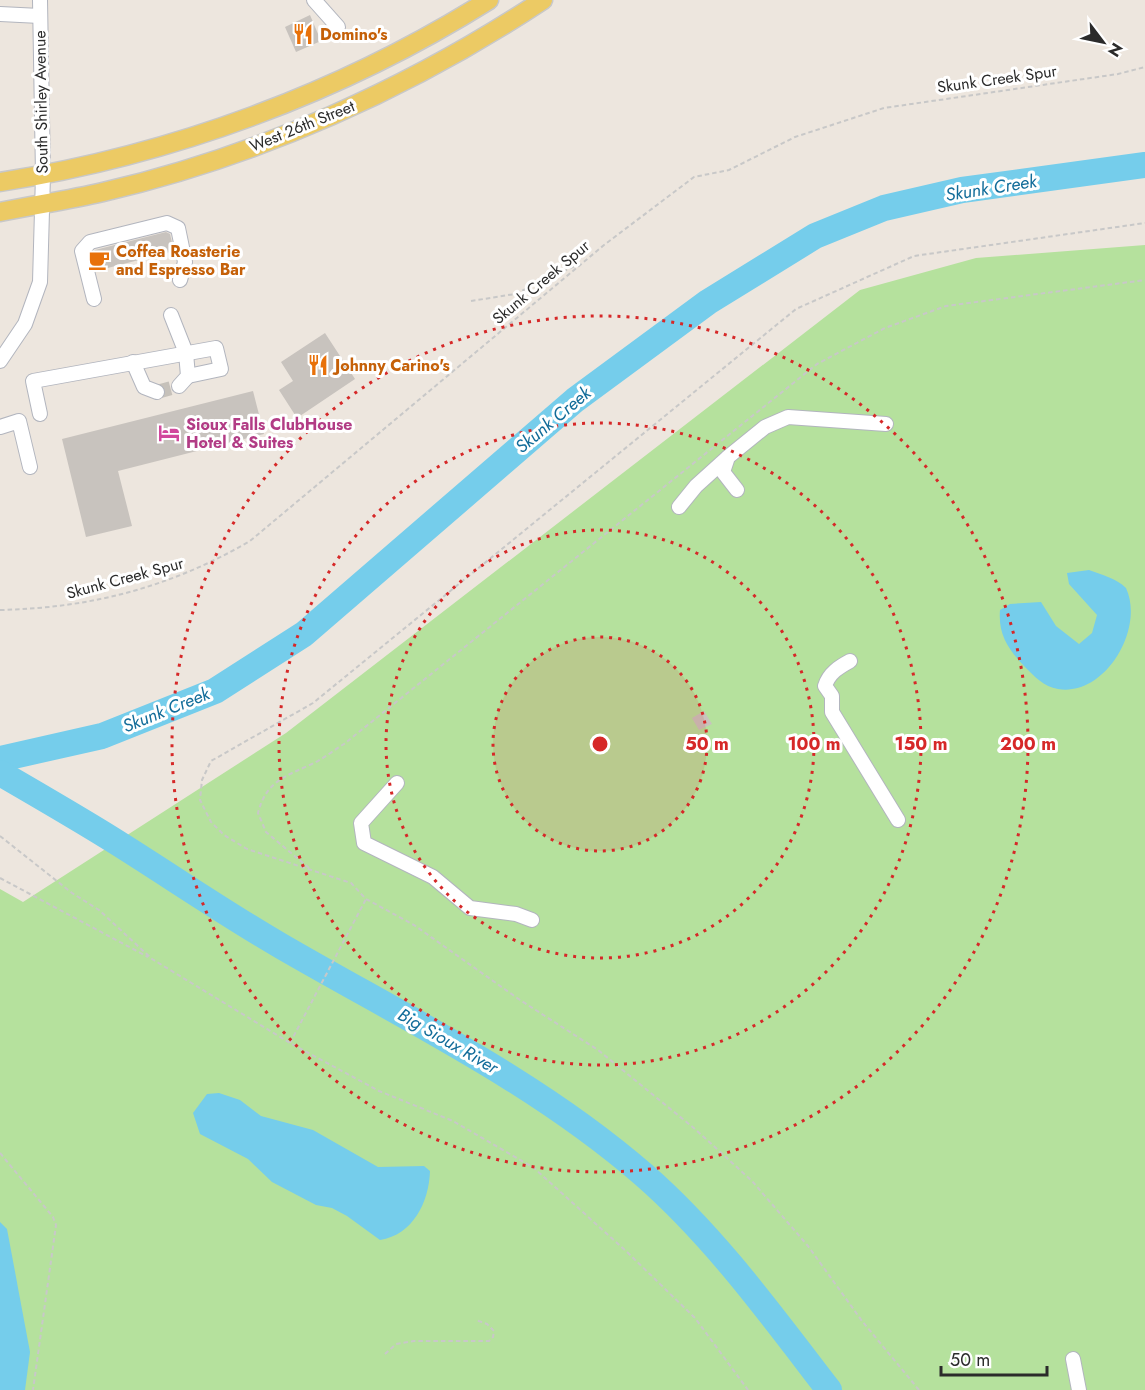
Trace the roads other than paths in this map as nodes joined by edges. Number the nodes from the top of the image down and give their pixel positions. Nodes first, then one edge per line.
1 (40, 0) edge
2 (314, 0) edge
3 (489, 0) edge
4 (543, 0) edge
5 (0, 14) edge
6 (40, 16) junction
7 (338, 27) dead end
8 (43, 175) junction
9 (0, 182) edge
10 (42, 203) junction
11 (0, 212) edge
12 (180, 280) dead end
13 (94, 299) dead end
14 (171, 315) dead end
15 (186, 353) junction
16 (0, 361) edge
17 (133, 362) junction
18 (157, 392) dead end
19 (40, 414) dead end
20 (886, 424) dead end
21 (0, 427) edge
22 (728, 457) junction
23 (30, 468) dead end
24 (737, 490) dead end
25 (679, 507) dead end
26 (850, 661) dead end
27 (397, 783) dead end
28 (898, 820) dead end
29 (532, 920) dead end
30 (1073, 1359) dead end
31 (1079, 1390) edge

1 - 6 street, South Shirley Avenue
2 - 7 street
3 - 8 main road, West 26th Street
4 - 10 main road, West 26th Street
5 - 6 street
6 - 8 street, South Shirley Avenue
8 - 9 main road, West 26th Street
8 - 10 street, South Shirley Avenue
10 - 11 main road, West 26th Street
10 - 16 street, South Shirley Avenue
12 - 13 street
14 - 15 street
15 - 15 street
15 - 17 street
17 - 18 street
17 - 19 street
20 - 22 street
21 - 23 street
22 - 24 street
22 - 25 street
26 - 28 street
27 - 29 street
30 - 31 street

